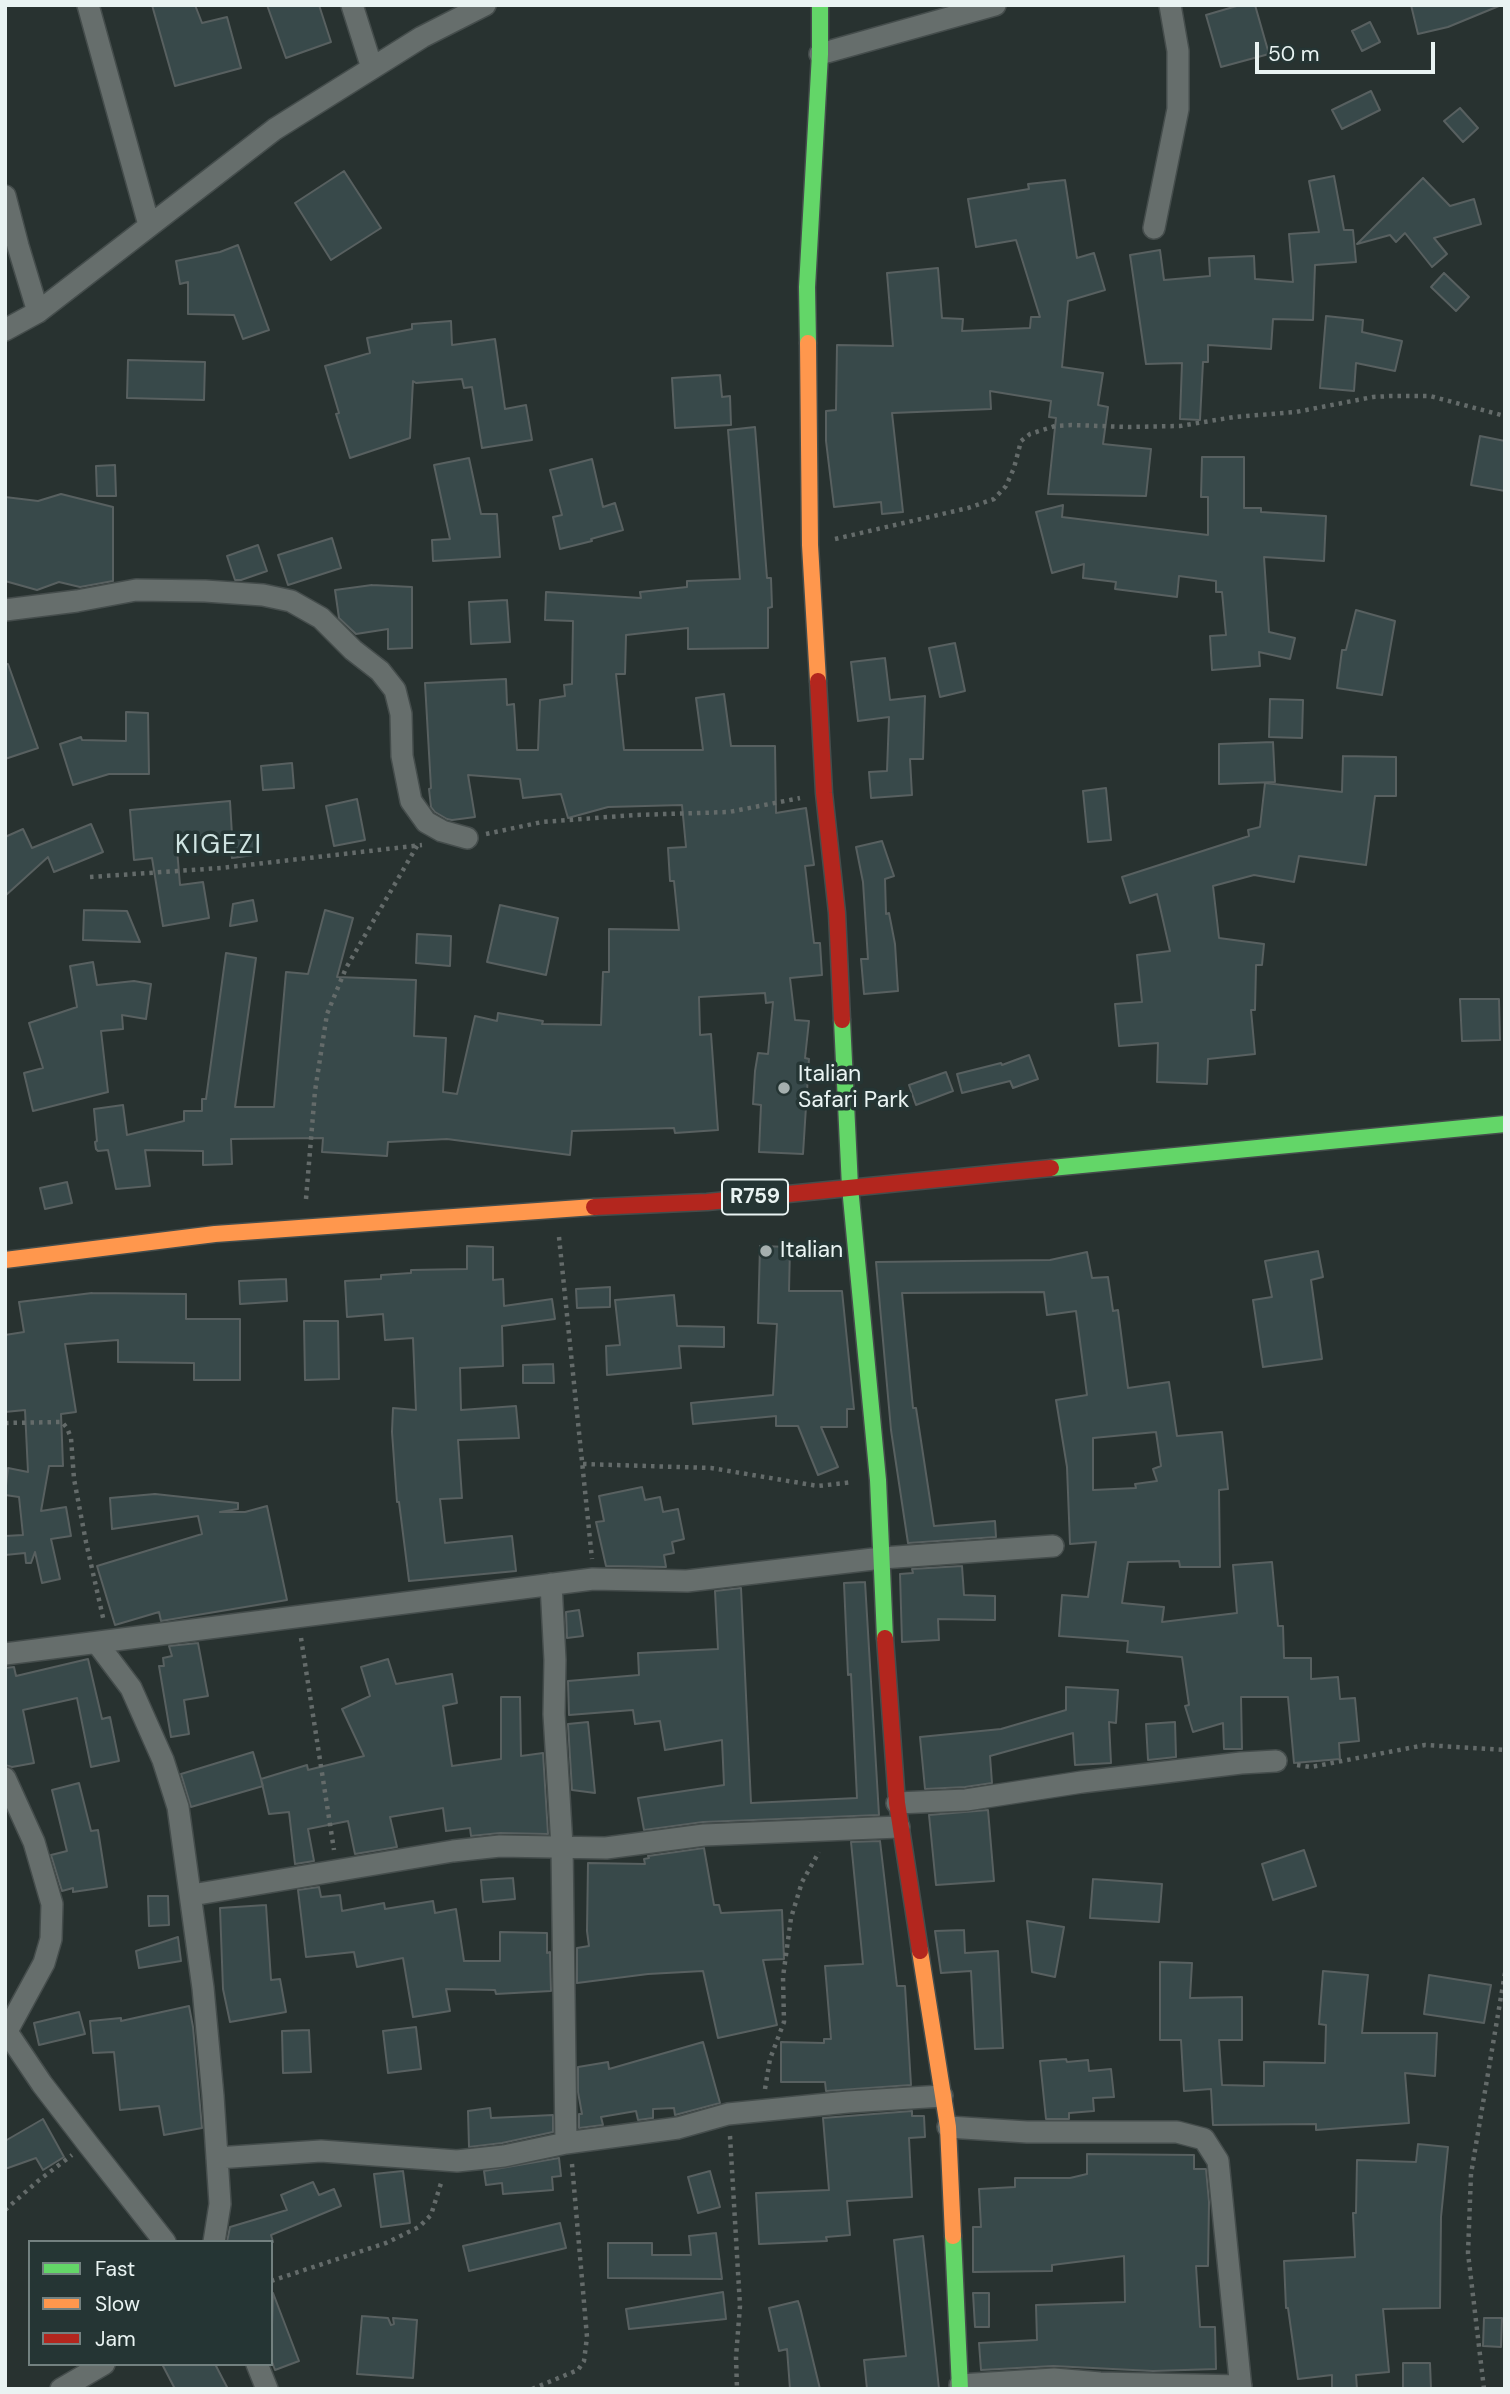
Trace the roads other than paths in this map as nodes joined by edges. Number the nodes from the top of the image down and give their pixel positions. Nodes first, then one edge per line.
1 (88, 5) edge
2 (352, 5) edge
3 (485, 5) edge
4 (820, 5) edge
5 (995, 5) edge
6 (1170, 5) edge
7 (821, 54) junction
8 (372, 68) junction
9 (5, 196) edge
10 (149, 225) junction
11 (1154, 228) dead end
12 (38, 312) junction
13 (5, 330) edge
14 (5, 610) edge
15 (467, 838) dead end
16 (1505, 1124) edge
17 (850, 1187) junction
18 (5, 1260) edge
19 (1053, 1546) dead end
20 (882, 1558) junction
21 (551, 1584) junction
22 (102, 1642) junction
23 (5, 1654) edge
24 (1276, 1761) road end
25 (5, 1778) edge
26 (897, 1803) junction
27 (899, 1827) junction
28 (562, 1846) junction
29 (192, 1895) junction
30 (6, 2030) edge
31 (942, 2096) junction
32 (948, 2127) junction
33 (568, 2143) junction
34 (216, 2158) junction
35 (163, 2240) edge
36 (214, 2240) edge
37 (101, 2366) edge
38 (258, 2366) edge
39 (960, 2387) edge
40 (1241, 2387) edge
41 (61, 2389) edge
42 (267, 2389) edge

1 - 10 street
2 - 8 street
3 - 8 street
4 - 7 street
5 - 7 street
6 - 11 street
7 - 17 street
8 - 10 street
9 - 12 street
10 - 12 street
12 - 13 street
14 - 15 street
16 - 17 street, R759
17 - 18 street, R759
17 - 20 street
19 - 20 street
20 - 21 street
20 - 26 street
21 - 22 street
21 - 28 street
22 - 23 street
22 - 29 street
24 - 26 street
25 - 30 street
26 - 27 street
27 - 28 street
27 - 31 street
28 - 29 street
28 - 33 street
29 - 34 street
30 - 35 street
31 - 32 street
31 - 33 street
32 - 39 street
32 - 40 street
33 - 34 street
34 - 36 street
37 - 41 street
38 - 42 street
39 - 40 street

